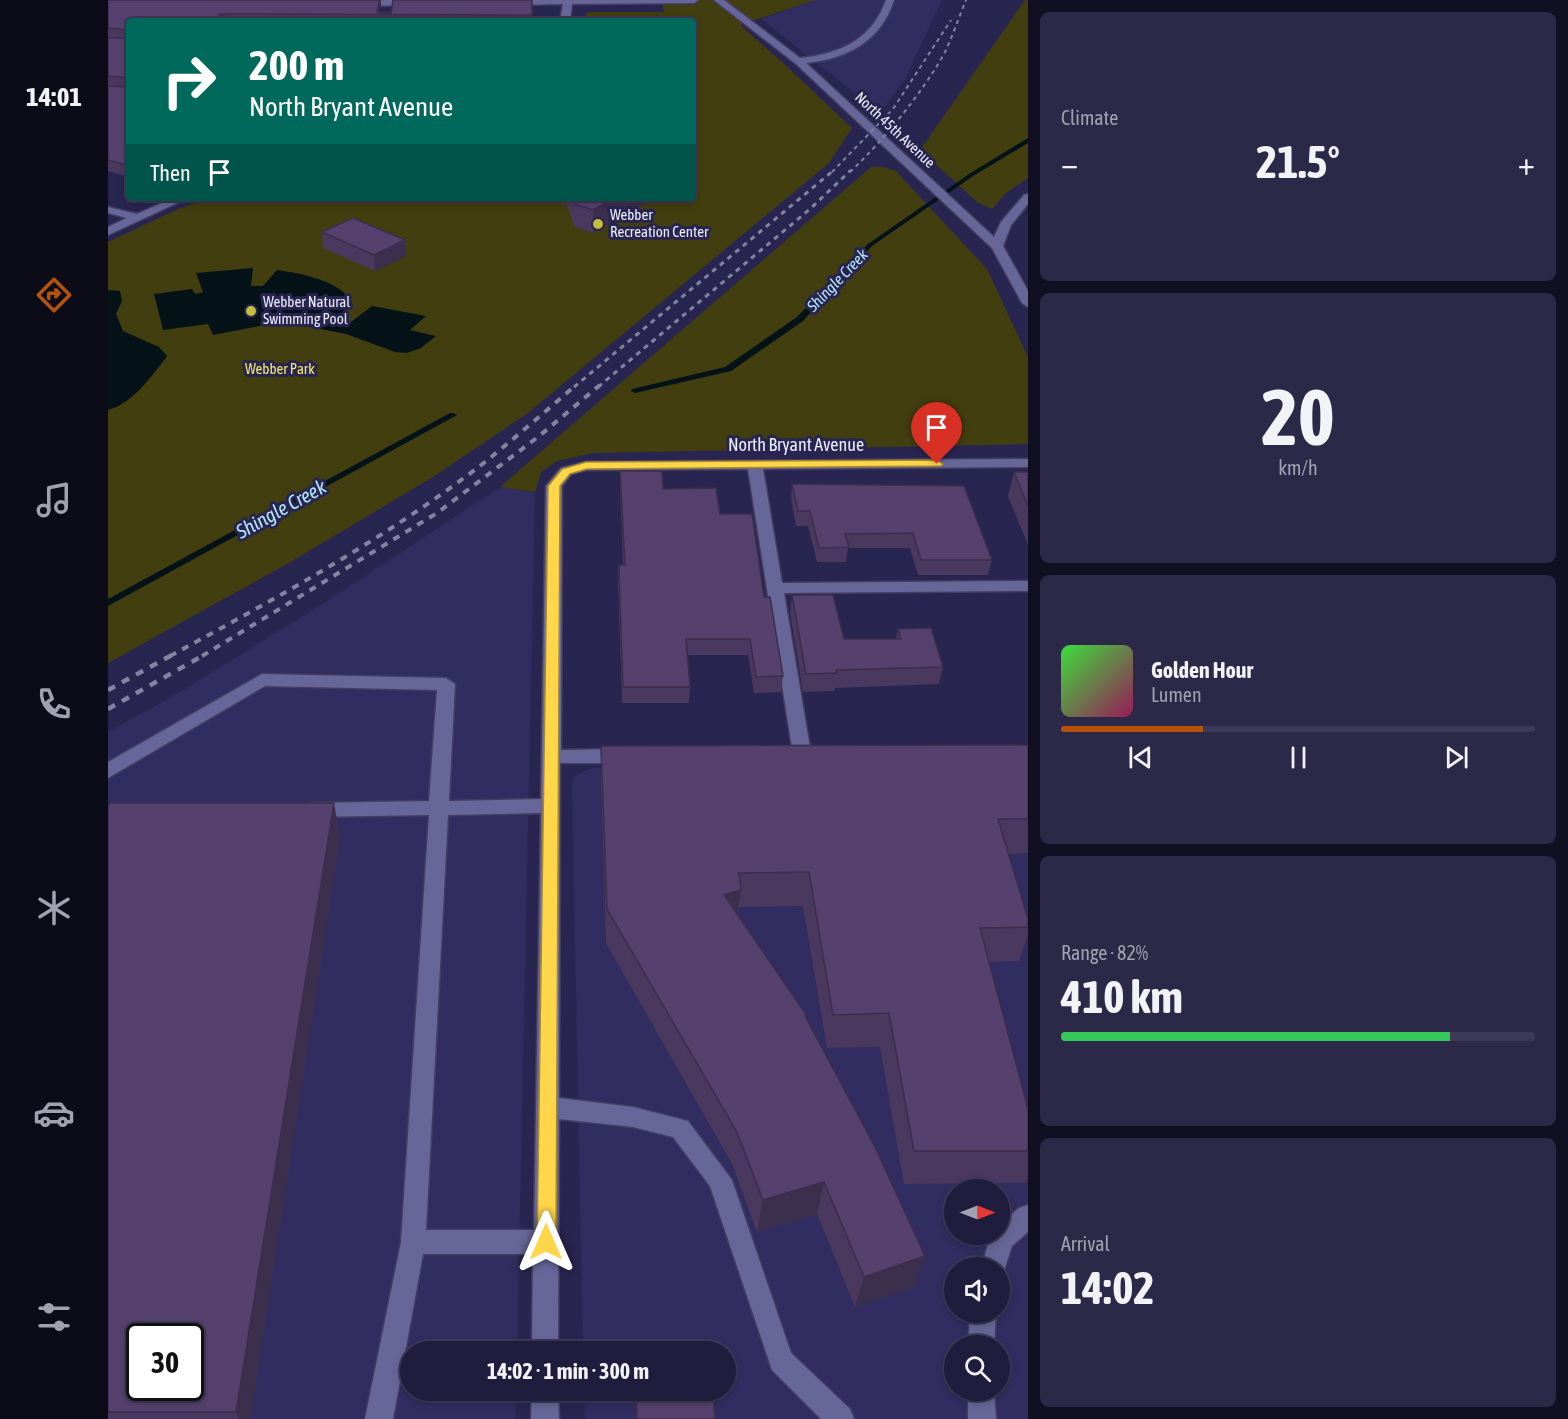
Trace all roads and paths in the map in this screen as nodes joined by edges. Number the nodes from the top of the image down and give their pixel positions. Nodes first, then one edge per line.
1 (694, 0) edge
2 (718, 0) edge
3 (890, 0) edge
4 (568, 1) edge
5 (656, 1) edge
6 (389, 2) junction
7 (429, 2) edge
8 (496, 2) edge
9 (342, 3) edge
10 (387, 14) edge
11 (566, 18) edge
12 (798, 61) junction
13 (1026, 200) edge
14 (175, 201) edge
15 (108, 210) edge
16 (137, 217) junction
17 (108, 231) edge
18 (997, 246) junction
19 (1013, 273) junction
20 (1028, 273) edge
21 (1028, 303) edge
22 (1028, 463) edge
23 (755, 465) junction
24 (1028, 586) edge
25 (776, 588) junction
26 (826, 753) edge
27 (779, 754) edge
28 (802, 754) junction
29 (641, 756) edge
30 (550, 757) junction
31 (108, 771) edge
32 (550, 806) junction
33 (438, 809) junction
34 (297, 810) edge
35 (547, 1107) junction
36 (1028, 1216) edge
37 (413, 1242) junction
38 (546, 1242) junction
39 (996, 1257) edge
40 (545, 1341) edge
41 (545, 1401) edge
42 (981, 1401) edge
43 (379, 1419) edge
44 (545, 1419) edge
45 (840, 1419) edge
46 (982, 1419) edge

1 - 5 street
2 - 12 street, North 45th Avenue
3 - 12 street
4 - 5 street
4 - 8 street
4 - 11 street
6 - 7 street
6 - 9 street
6 - 10 street
12 - 18 street, North 45th Avenue
13 - 18 street
14 - 16 street
15 - 16 street
16 - 17 street
18 - 19 street, North 45th Avenue
19 - 20 street
19 - 21 street, North 45th Avenue
22 - 23 street, North Bryant Avenue
23 - 25 street
23 - 30 street, North Bryant Avenue
24 - 25 street
25 - 28 street
26 - 28 street
27 - 28 street
29 - 30 street
30 - 32 street
31 - 33 street
32 - 33 street
32 - 35 street
33 - 34 street
33 - 37 street
35 - 38 street
35 - 45 street
36 - 39 street
37 - 38 street
37 - 43 street
38 - 40 street
41 - 44 street
42 - 46 street

